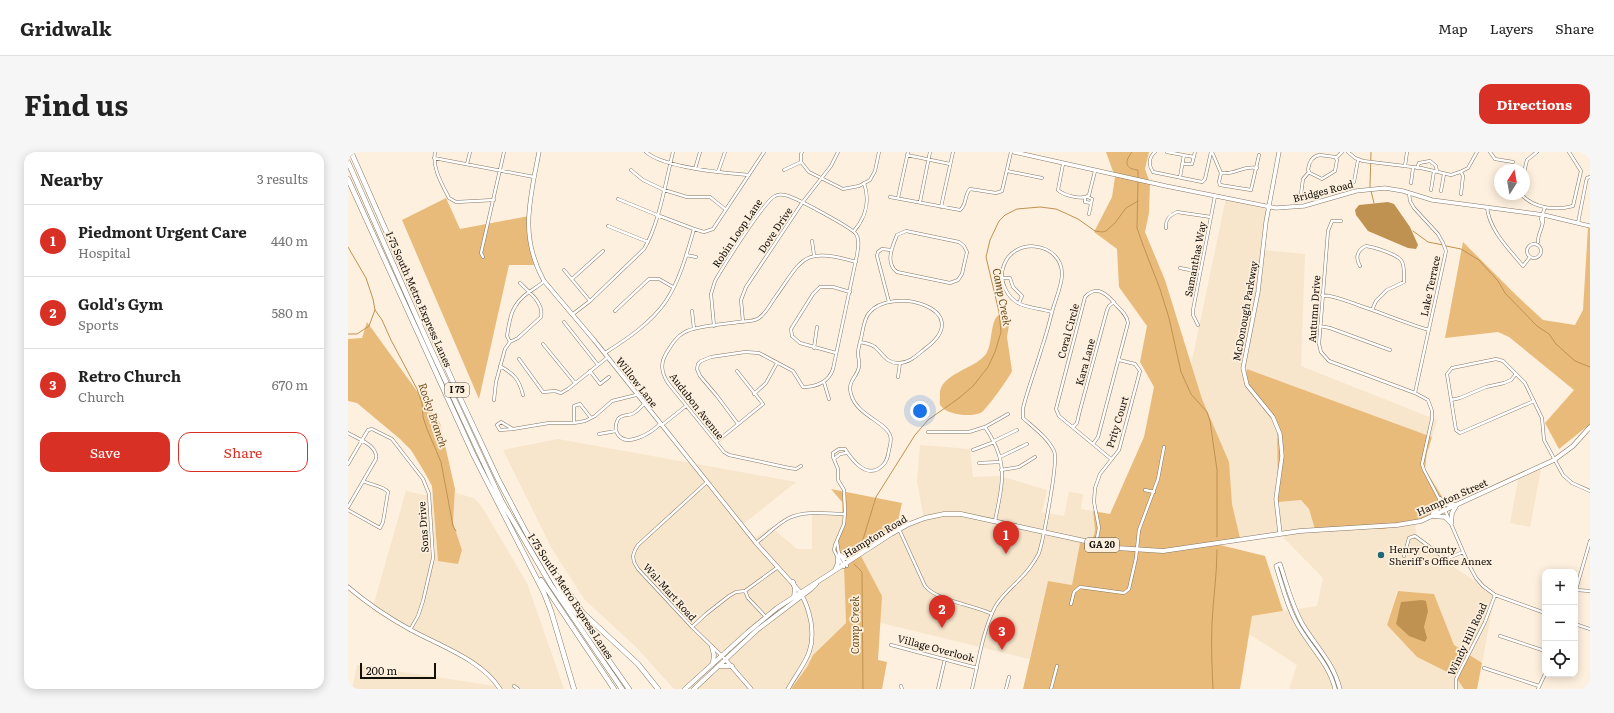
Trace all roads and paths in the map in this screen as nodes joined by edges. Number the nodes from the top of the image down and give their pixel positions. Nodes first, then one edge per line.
1 (351, 152) edge
2 (435, 152) edge
3 (470, 152) edge
4 (504, 152) edge
5 (540, 152) edge
6 (646, 152) edge
7 (673, 152) edge
8 (700, 152) edge
9 (725, 152) edge
10 (764, 152) edge
11 (802, 152) edge
12 (838, 152) edge
13 (879, 152) edge
14 (930, 152) edge
15 (953, 152) edge
16 (1013, 152) edge
17 (1155, 152) edge
18 (1167, 152) edge
19 (1195, 152) edge
20 (1212, 152) edge
21 (1279, 152) edge
22 (1342, 152) edge
23 (1348, 152) edge
24 (1407, 152) edge
25 (1477, 152) edge
26 (1490, 152) edge
27 (1537, 152) edge
28 (1569, 152) edge
29 (1026, 153) edge
30 (907, 154) edge
31 (1184, 155) junction
32 (1259, 155) dead end
33 (1194, 157) junction
34 (434, 158) junction
35 (1336, 158) junction
36 (928, 160) junction
37 (1358, 160) junction
38 (348, 162) edge
39 (801, 162) junction
40 (1512, 162) dead end
41 (670, 163) junction
42 (468, 164) junction
43 (950, 164) junction
44 (1063, 164) junction
45 (1182, 164) junction
46 (1526, 164) edge
47 (1405, 166) junction
48 (1413, 167) junction
49 (1257, 168) junction
50 (1417, 168) junction
51 (695, 169) junction
52 (500, 170) junction
53 (631, 170) dead end
54 (784, 170) dead end
55 (1008, 171) junction
56 (1095, 171) junction
57 (1436, 171) junction
58 (718, 172) junction
59 (1309, 172) junction
60 (1461, 172) junction
61 (1221, 173) junction
62 (1444, 174) junction
63 (749, 175) junction
64 (534, 177) junction
65 (1180, 177) junction
66 (1590, 177) edge
67 (1042, 178) dead end
68 (348, 179) edge
69 (821, 179) junction
70 (1354, 182) dead end
71 (864, 183) junction
72 (1412, 183) dead end
73 (664, 190) junction
74 (1431, 190) dead end
75 (1441, 191) dead end
76 (1409, 193) junction
77 (1301, 194) dead end
78 (1461, 194) dead end
79 (890, 196) dead end
80 (1215, 196) junction
81 (1086, 197) junction
82 (898, 198) junction
83 (618, 199) dead end
84 (494, 200) junction
85 (1528, 200) edge
86 (920, 202) junction
87 (802, 203) junction
88 (1091, 203) junction
89 (1268, 206) junction
90 (941, 207) junction
91 (1487, 207) junction
92 (1545, 207) junction
93 (725, 209) junction
94 (1089, 214) dead end
95 (656, 215) junction
96 (1543, 216) junction
97 (1211, 217) junction
98 (1341, 221) dead end
99 (1578, 223) junction
100 (608, 226) dead end
101 (1590, 226) edge
102 (1166, 228) dead end
103 (694, 229) junction
104 (854, 231) junction
105 (812, 241) dead end
106 (648, 242) junction
107 (1537, 243) junction
108 (892, 250) junction
109 (603, 251) dead end
110 (686, 255) junction
111 (814, 255) junction
112 (484, 257) dead end
113 (696, 257) dead end
114 (1530, 257) junction
115 (856, 262) junction
116 (1360, 266) dead end
117 (1180, 268) dead end
118 (564, 270) dead end
119 (1200, 272) junction
120 (1001, 278) junction
121 (572, 279) junction
122 (544, 280) junction
123 (520, 283) dead end
124 (673, 287) junction
125 (529, 292) junction
126 (850, 292) junction
127 (1322, 295) junction
128 (590, 301) junction
129 (889, 302) junction
130 (1114, 302) junction
131 (1019, 303) junction
132 (1372, 310) junction
133 (614, 311) dead end
134 (692, 311) dead end
135 (1052, 312) junction
136 (573, 314) junction
137 (564, 322) dead end
138 (743, 322) junction
139 (1198, 325) dead end
140 (714, 326) junction
141 (1320, 326) junction
142 (818, 328) dead end
143 (694, 329) junction
144 (1429, 330) junction
145 (510, 342) junction
146 (860, 342) junction
147 (543, 344) dead end
148 (814, 348) junction
149 (1390, 350) dead end
150 (836, 353) junction
151 (604, 354) junction
152 (608, 357) junction
153 (519, 359) dead end
154 (1119, 360) junction
155 (777, 363) junction
156 (900, 363) junction
157 (598, 365) junction
158 (500, 366) junction
159 (590, 371) junction
160 (737, 371) dead end
161 (1516, 374) junction
162 (610, 377) dead end
163 (898, 377) dead end
164 (575, 382) junction
165 (824, 382) junction
166 (1414, 393) junction
167 (754, 394) junction
168 (523, 395) dead end
169 (636, 395) junction
170 (829, 399) dead end
171 (494, 400) dead end
172 (1451, 400) junction
173 (1534, 401) junction
174 (644, 404) junction
175 (686, 406) junction
176 (1008, 414) dead end
177 (591, 418) junction
178 (574, 423) junction
179 (738, 424) junction
180 (661, 425) junction
181 (985, 427) junction
182 (1590, 427) edge
183 (1073, 428) junction
184 (513, 429) junction
185 (1017, 430) dead end
186 (616, 431) junction
187 (928, 432) dead end
188 (348, 433) edge
189 (599, 434) dead end
190 (361, 441) junction
191 (716, 442) junction
192 (994, 442) junction
193 (1027, 444) dead end
194 (1093, 444) junction
195 (1164, 447) dead end
196 (973, 450) dead end
197 (846, 453) junction
198 (1000, 457) junction
199 (1035, 457) dead end
200 (834, 459) junction
201 (1111, 459) junction
202 (1554, 460) junction
203 (1000, 462) junction
204 (979, 463) dead end
205 (348, 464) edge
206 (801, 466) dead end
207 (1002, 470) junction
208 (363, 481) junction
209 (708, 482) junction
210 (1144, 490) dead end
211 (1590, 491) edge
212 (1154, 492) junction
213 (1440, 499) junction
214 (1457, 505) junction
215 (348, 509) edge
216 (1446, 510) junction
217 (845, 514) junction
218 (1432, 516) junction
219 (995, 521) junction
220 (1451, 522) junction
221 (900, 529) junction
222 (526, 532) junction
223 (1043, 533) junction
224 (1280, 533) junction
225 (1231, 541) joint
226 (1590, 541) edge
227 (756, 543) junction
228 (1096, 543) junction
229 (1137, 550) junction
230 (1463, 552) junction
231 (839, 556) junction
232 (1404, 556) dead end
233 (852, 559) junction
234 (528, 560) junction
235 (845, 566) junction
236 (778, 567) junction
237 (835, 570) junction
238 (1578, 581) edge
239 (792, 582) junction
240 (818, 582) junction
241 (348, 587) edge
242 (745, 591) junction
243 (1578, 591) edge
244 (1590, 591) edge
245 (802, 594) junction
246 (1496, 595) junction
247 (794, 597) junction
248 (1071, 604) dead end
249 (1542, 612) edge
250 (992, 614) junction
251 (766, 617) junction
252 (1578, 625) edge
253 (692, 627) junction
254 (1590, 629) edge
255 (410, 630) junction
256 (1500, 636) dead end
257 (890, 645) dead end
258 (712, 647) junction
259 (1542, 650) edge
260 (721, 655) junction
261 (725, 659) junction
262 (945, 659) junction
263 (711, 664) junction
264 (718, 666) junction
265 (732, 666) junction
266 (1057, 666) dead end
267 (977, 668) junction
268 (1484, 668) dead end
269 (1543, 677) edge
270 (1009, 678) dead end
271 (514, 686) dead end
272 (1538, 687) edge
273 (500, 689) edge
274 (518, 689) edge
275 (574, 689) edge
276 (614, 689) edge
277 (622, 689) edge
278 (628, 689) edge
279 (658, 689) edge
280 (685, 689) edge
281 (694, 689) edge
282 (751, 689) edge
283 (788, 689) edge
284 (938, 689) edge
285 (972, 689) edge
286 (1006, 689) edge
287 (1051, 689) edge
288 (1335, 689) edge
289 (1340, 689) edge
290 (1456, 689) edge

1 - 222 highway, I 75
2 - 34 street
3 - 42 street
4 - 52 street
5 - 64 street, Willow Lane
6 - 41 street
7 - 41 street
8 - 51 street
9 - 58 street
10 - 63 street
11 - 39 street
12 - 69 street, Dove Drive
13 - 71 street
14 - 36 street
15 - 43 street
16 - 29 street, Bridges Road
16 - 55 street
17 - 65 street
18 - 31 street
19 - 33 street
20 - 61 street
20 - 65 street
21 - 89 street, McDonough Parkway
22 - 35 street
23 - 37 street
24 - 47 street
25 - 60 street
26 - 40 street
27 - 46 street
28 - 92 street
29 - 44 street, Bridges Road
30 - 36 street
30 - 82 street
31 - 33 street
31 - 45 street
32 - 49 street
33 - 45 street
34 - 42 street
34 - 84 street
35 - 59 street
35 - 59 street
36 - 43 street
36 - 86 street
37 - 47 street
37 - 70 street
38 - 277 highway, I-75 South Metro Express Lanes
39 - 54 street
39 - 69 street
41 - 51 street
41 - 73 street
42 - 52 street
43 - 90 street
44 - 56 street, Bridges Road
44 - 81 street
45 - 65 street
47 - 48 street
48 - 50 street
48 - 72 street
49 - 61 street
49 - 61 street
50 - 57 street
50 - 57 street
51 - 58 street
52 - 64 street
52 - 84 street
53 - 73 street
55 - 67 street
55 - 90 street
56 - 80 street, Bridges Road
56 - 81 street
57 - 62 street
57 - 74 street
58 - 63 street
59 - 77 street
60 - 62 street
60 - 78 street
62 - 75 street
63 - 93 street
64 - 122 street, Willow Lane
66 - 99 street
68 - 234 highway, I 75
69 - 71 street
69 - 87 street, Dove Drive
71 - 104 street
73 - 93 street
73 - 95 street
76 - 89 street, Bridges Road
76 - 91 street, Bridges Road
76 - 144 street, Lake Terrace
79 - 82 street
80 - 89 street, Bridges Road
80 - 97 street, Samanthas Way
81 - 88 street
81 - 88 street
82 - 86 street
83 - 95 street
84 - 112 street
85 - 92 street
86 - 90 street
87 - 104 street, Robin Loop Lane
87 - 138 street, Dove Drive
87 - 140 street, Robin Loop Lane
88 - 94 street
89 - 224 street, McDonough Parkway
91 - 96 street, Bridges Road
91 - 114 street
92 - 96 street
93 - 103 street
95 - 103 street
95 - 106 street
96 - 99 street, Bridges Road
96 - 107 street
97 - 102 street
97 - 119 street, Samanthas Way
98 - 127 street, Autumn Drive
99 - 101 street, Bridges Road
100 - 106 street
103 - 110 street
104 - 115 street
105 - 111 street
106 - 128 street
107 - 114 street
107 - 114 street
108 - 108 street
108 - 129 street
109 - 121 street
110 - 113 street
110 - 124 street
111 - 115 street
111 - 138 street, Audubon Avenue
115 - 126 street
116 - 132 street
117 - 119 street
118 - 121 street
119 - 139 street, Samanthas Way
120 - 131 street
120 - 131 street
120 - 135 street
121 - 128 street
122 - 125 street
122 - 136 street, Willow Lane
123 - 125 street
124 - 133 street
124 - 151 street
125 - 145 street
125 - 145 street
126 - 148 street
126 - 150 street
127 - 132 street
127 - 141 street, Autumn Drive
128 - 136 street
129 - 146 street
129 - 156 street
130 - 154 street, Coral Circle
130 - 183 street, Kara Lane
130 - 183 street, Coral Circle
131 - 135 street
132 - 144 street
134 - 143 street
135 - 223 street
136 - 151 street, Willow Lane
137 - 157 street
138 - 140 street, Audubon Avenue
140 - 143 street, Audubon Avenue
141 - 149 street
141 - 166 street, Autumn Drive
142 - 148 street
143 - 175 street, Audubon Avenue
144 - 166 street, Lake Terrace
145 - 158 street
146 - 156 street
146 - 197 street
147 - 164 street
148 - 150 street
150 - 165 street
151 - 152 street, Willow Lane
152 - 157 street
152 - 169 street, Willow Lane
153 - 164 street
154 - 194 street, Coral Circle
154 - 201 street, Prity Court
155 - 165 street
155 - 167 street
155 - 179 street
156 - 163 street
157 - 159 street
158 - 168 street
158 - 171 street
159 - 162 street
159 - 164 street
160 - 167 street
161 - 172 street
161 - 172 street
161 - 173 street
165 - 170 street
166 - 213 street, Autumn Drive
167 - 179 street
169 - 174 street, Willow Lane
169 - 177 street
172 - 173 street
173 - 202 street
174 - 180 street, Willow Lane
174 - 186 street
175 - 180 street
175 - 191 street, Audubon Avenue
176 - 181 street
177 - 178 street
177 - 178 street
178 - 184 street
179 - 191 street
180 - 186 street
180 - 209 street, Willow Lane
181 - 187 street
181 - 192 street
182 - 202 main road, Hampton Street / GA 20
183 - 194 street, Coral Circle
184 - 184 street
185 - 192 street
186 - 189 street
188 - 190 street
190 - 205 street
190 - 208 street
190 - 255 street, Sons Drive
191 - 206 street, Audubon Avenue
192 - 196 street
192 - 198 street
193 - 198 street
194 - 201 street, Coral Circle
195 - 212 street
197 - 200 street
197 - 200 street
198 - 203 street
199 - 207 street
200 - 217 street
201 - 228 street, Prity Court
202 - 211 street
202 - 214 main road, Hampton Street / GA 20
203 - 204 street
203 - 207 street
207 - 219 street
208 - 215 street
208 - 215 street
209 - 227 street, Willow Lane
209 - 253 street, Wal-Mart Road
210 - 212 street
212 - 229 street
213 - 214 main road
213 - 216 street, Autumn Drive
213 - 218 main road
214 - 216 main road, Hampton Street / GA 20
214 - 220 main road
216 - 218 main road, Hampton Street / GA 20
216 - 220 street, Autumn Drive
217 - 227 street
217 - 231 street
218 - 220 main road
218 - 224 main road, Hampton Street / GA 20
219 - 221 main road, Hampton Road / GA 20
219 - 223 main road, Hampton Road / GA 20
220 - 230 street, Autumn Drive
221 - 233 main road, Hampton Road / GA 20
221 - 250 street
222 - 278 highway, I 75
222 - 279 highway
223 - 228 main road, Hampton Road / GA 20
223 - 250 street
224 - 225 main road, Hampton Street / GA 20
225 - 229 main road, Hampton Road / GA 20
226 - 238 street
227 - 236 street, Willow Lane
228 - 229 main road, Hampton Road / GA 20
229 - 248 street
230 - 232 street
230 - 246 street, Autumn Drive
231 - 233 main road
231 - 235 street
231 - 237 main road
233 - 235 main road, Hampton Road / GA 20
234 - 275 highway
234 - 276 highway, I 75
235 - 237 main road, Hampton Road / GA 20
236 - 239 street, Willow Lane
236 - 242 street
237 - 240 main road, Hampton Road / GA 20
239 - 245 street, Willow Lane
239 - 247 main road
240 - 245 main road, Hampton Road / GA 20
240 - 245 main road, Hampton Road / GA 20
241 - 255 street
242 - 251 street
242 - 253 street
243 - 244 street
245 - 247 main road, Hampton Road / GA 20
245 - 261 main road, Hampton Road / GA 20
245 - 283 street, Willow Lane
246 - 249 street, Autumn Drive
246 - 290 street, Windy Hill Road
247 - 251 main road, Hampton Road / GA 20
250 - 267 street
251 - 260 main road, Hampton Road / GA 20
252 - 254 street
253 - 258 street, Wal-Mart Road
255 - 273 street
256 - 259 street
257 - 262 street, Village Overlook
258 - 260 street, Wal-Mart Road
258 - 263 main road
260 - 261 street, Wal-Mart Road
260 - 263 main road, Hampton Road / GA 20
261 - 264 main road, Hampton Road / GA 20
261 - 265 street
262 - 267 street, Village Overlook
262 - 284 street
263 - 280 main road, Hampton Road / GA 20
264 - 265 main road
264 - 281 main road, Hampton Road / GA 20
265 - 282 street
266 - 287 street
267 - 285 street
268 - 272 street
269 - 272 street
270 - 286 street
271 - 274 street
288 - 289 street

